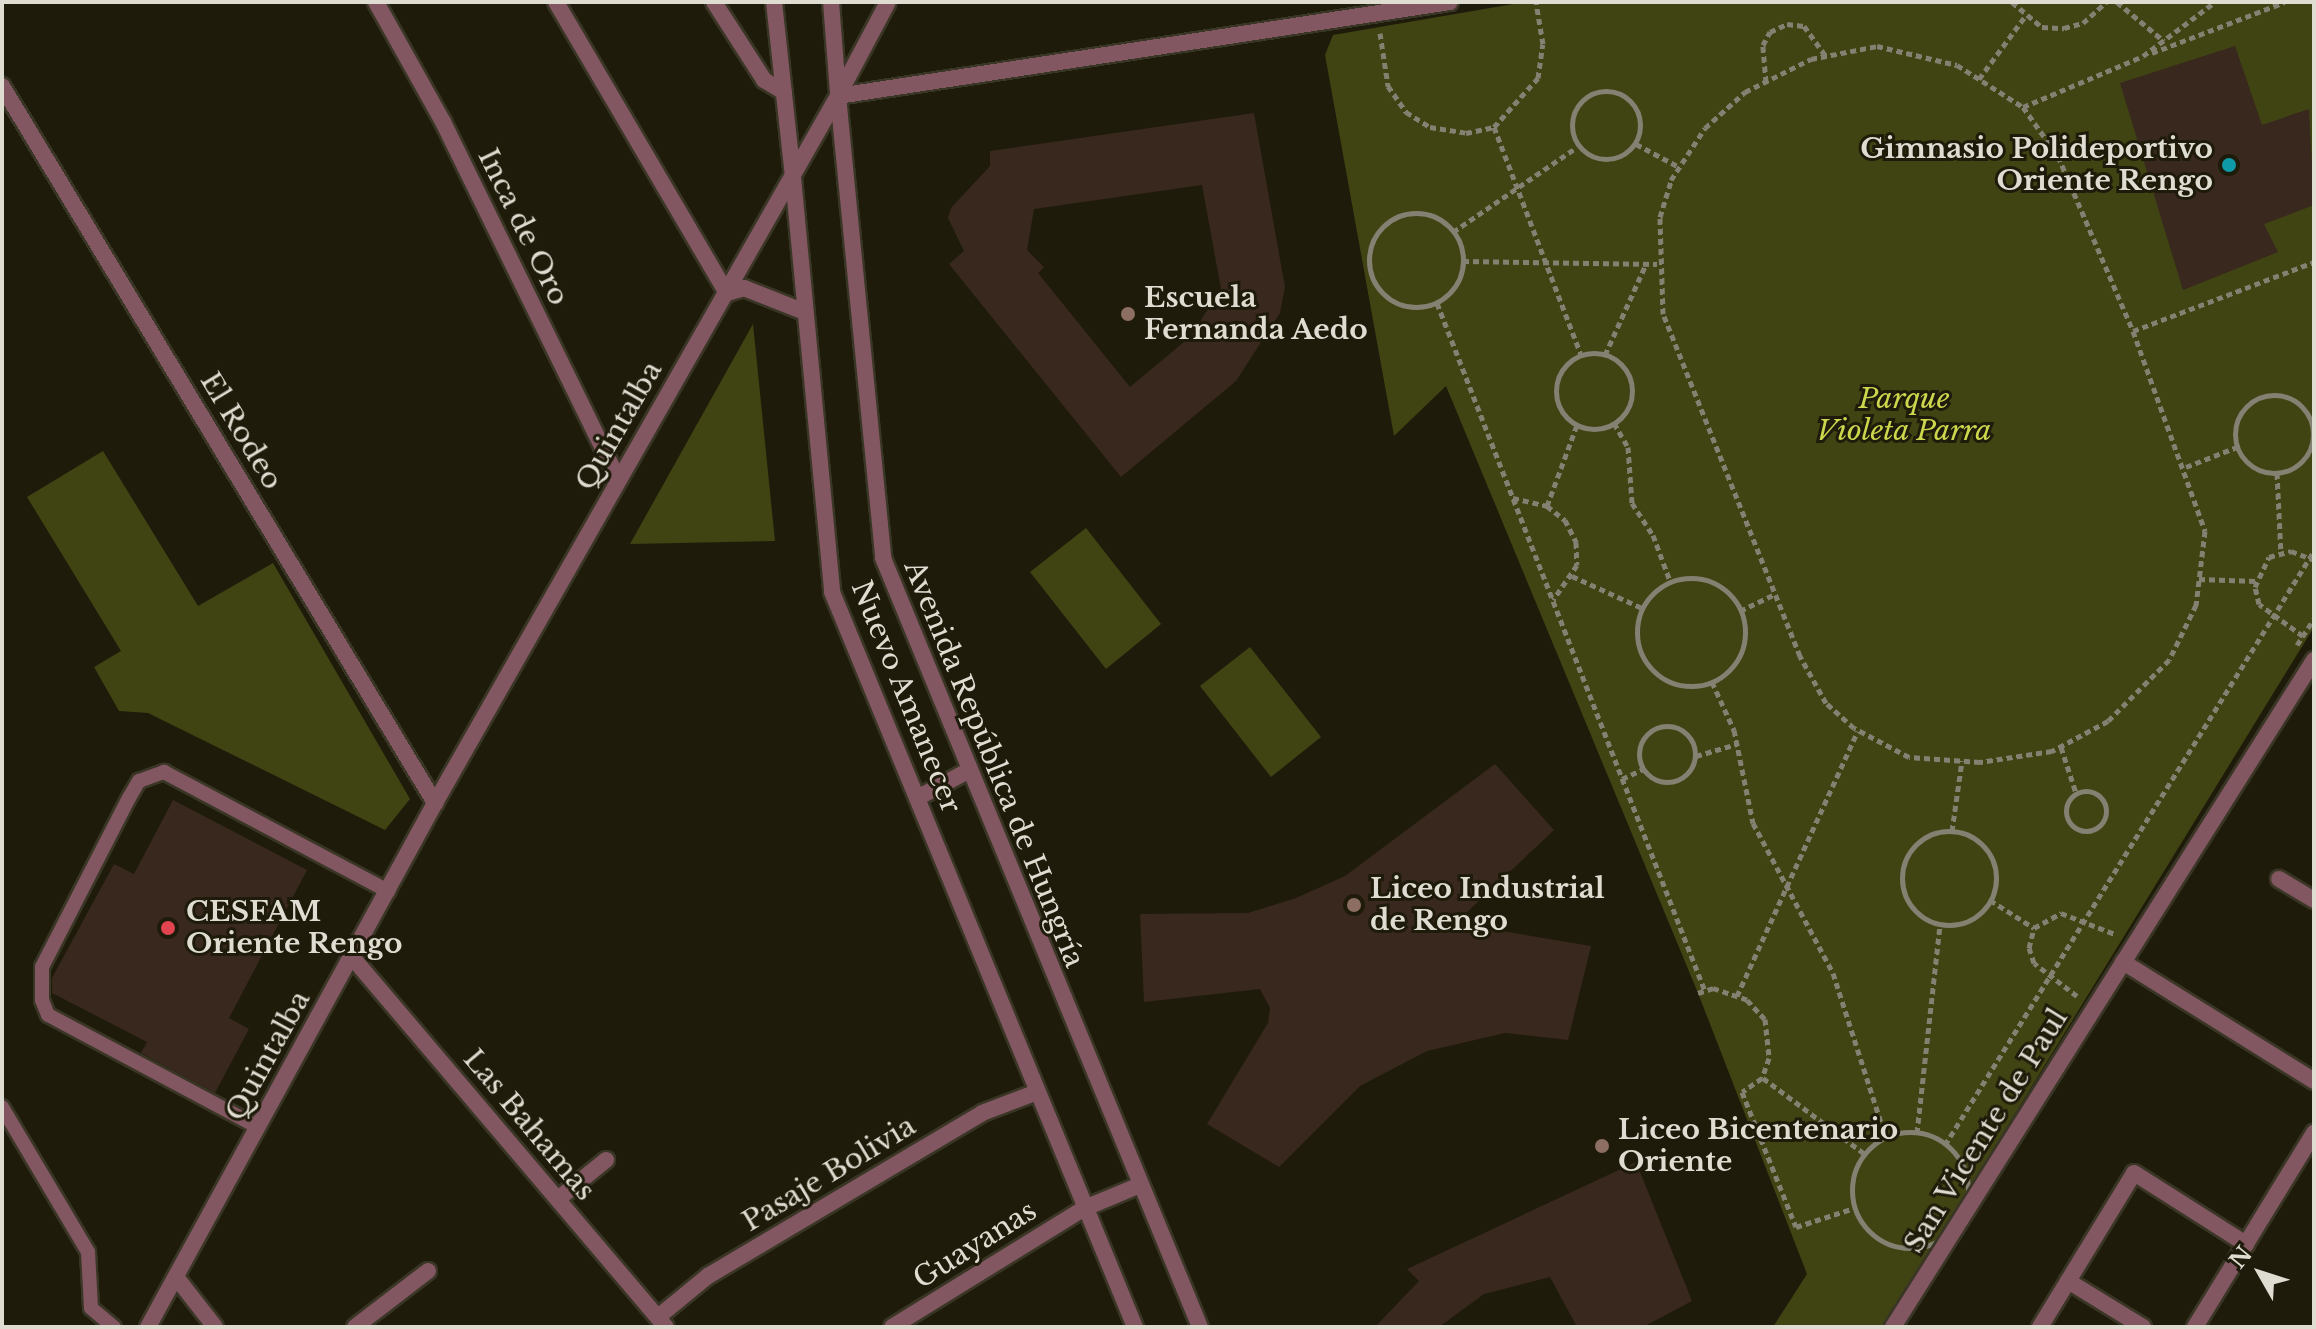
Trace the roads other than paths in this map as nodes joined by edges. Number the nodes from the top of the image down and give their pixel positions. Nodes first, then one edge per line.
1 (376, 2) edge
2 (556, 2) edge
3 (714, 2) edge
4 (774, 2) edge
5 (831, 2) edge
6 (888, 2) edge
7 (1450, 2) edge
8 (2, 86) edge
9 (784, 92) junction
10 (838, 96) junction
11 (793, 177) junction
12 (727, 293) junction
13 (805, 312) junction
14 (618, 479) junction
15 (2314, 660) edge
16 (968, 771) junction
17 (919, 797) junction
18 (435, 803) junction
19 (2279, 879) dead end
20 (388, 891) junction
21 (2311, 892) edge
22 (352, 957) junction
23 (2123, 962) junction
24 (2314, 1081) edge
25 (1037, 1092) junction
26 (2, 1107) edge
27 (258, 1127) junction
28 (2314, 1133) edge
29 (606, 1160) dead end
30 (1140, 1185) junction
31 (558, 1199) junction
32 (1085, 1208) junction
33 (2246, 1244) junction
34 (428, 1271) dead end
35 (176, 1277) junction
36 (2068, 1281) junction
37 (662, 1322) edge
38 (114, 1327) edge
39 (148, 1327) edge
40 (215, 1327) edge
41 (355, 1327) edge
42 (892, 1327) edge
43 (1135, 1327) edge
44 (1200, 1327) edge
45 (1893, 1327) edge
46 (2040, 1327) edge
47 (2143, 1327) edge
48 (2195, 1327) edge

1 - 14 street, Inca de Oro
2 - 12 street
3 - 9 street
4 - 9 street, Nuevo Amanecer
5 - 10 street, Avenida República de Hungría
6 - 10 street, Quintalba
7 - 10 street
8 - 18 street, El Rodeo
9 - 11 street, Nuevo Amanecer
10 - 11 street, Quintalba
10 - 16 street, Avenida República de Hungría
11 - 12 street, Quintalba
11 - 13 street, Nuevo Amanecer
12 - 13 street
12 - 14 street, Quintalba
13 - 17 street, Nuevo Amanecer
14 - 18 street, Quintalba
15 - 23 street, San Vicente de Paul
16 - 17 street
16 - 30 street, Avenida República de Hungría
17 - 25 street, Nuevo Amanecer
18 - 20 street, Quintalba
19 - 21 street
20 - 22 street, Quintalba
20 - 27 lane
22 - 27 street, Quintalba
22 - 31 street, Las Bahamas
23 - 24 street
23 - 45 street, San Vicente de Paul
25 - 32 street, Nuevo Amanecer
25 - 37 street, Pasaje Bolivia
26 - 38 lane
27 - 35 street, Quintalba
28 - 33 street
29 - 31 street
30 - 32 street, Guayanas
30 - 44 street, Avenida República de Hungría
31 - 37 street, Las Bahamas
32 - 42 street, Guayanas
32 - 43 street, Nuevo Amanecer
33 - 36 street
33 - 48 street
34 - 41 street
35 - 39 street, Quintalba
35 - 40 street
36 - 46 street
36 - 47 street

